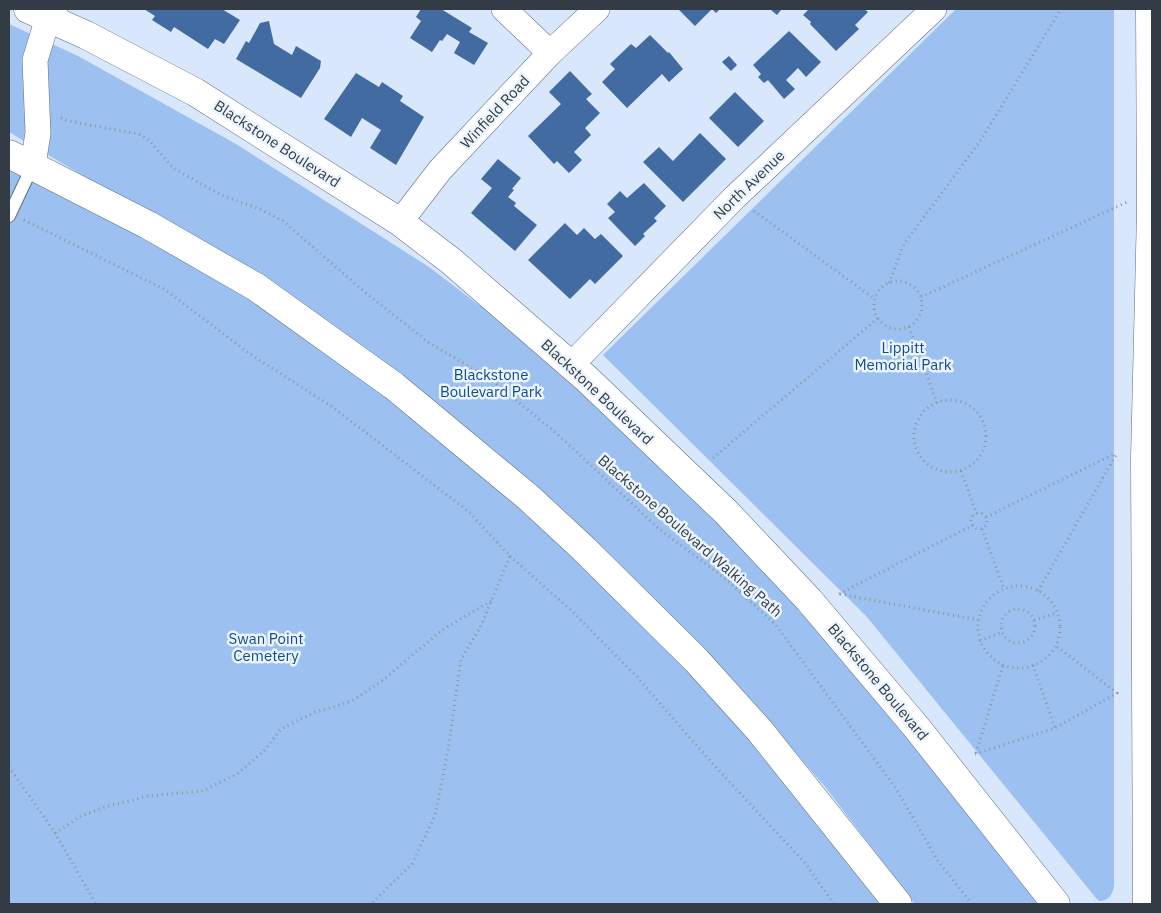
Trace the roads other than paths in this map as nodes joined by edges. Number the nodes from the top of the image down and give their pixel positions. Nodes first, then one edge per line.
1 (504, 9) edge
2 (597, 9) edge
3 (934, 9) edge
4 (1150, 9) edge
5 (44, 12) edge
6 (550, 53) junction
7 (21, 160) edge
8 (1152, 211) edge
9 (10, 214) edge
10 (400, 222) junction
11 (570, 366) junction
12 (1148, 456) edge
13 (1149, 700) edge
14 (898, 904) edge
15 (1056, 904) edge
16 (1147, 904) edge

1 - 6 street
2 - 6 street, Winfield Road
3 - 11 street, North Avenue
4 - 8 main road
5 - 7 street
5 - 10 main road, Blackstone Boulevard
6 - 10 street, Winfield Road
7 - 9 lane
7 - 14 main road
8 - 12 main road
10 - 11 main road, Blackstone Boulevard
11 - 15 main road, Blackstone Boulevard
12 - 13 main road
13 - 16 main road

